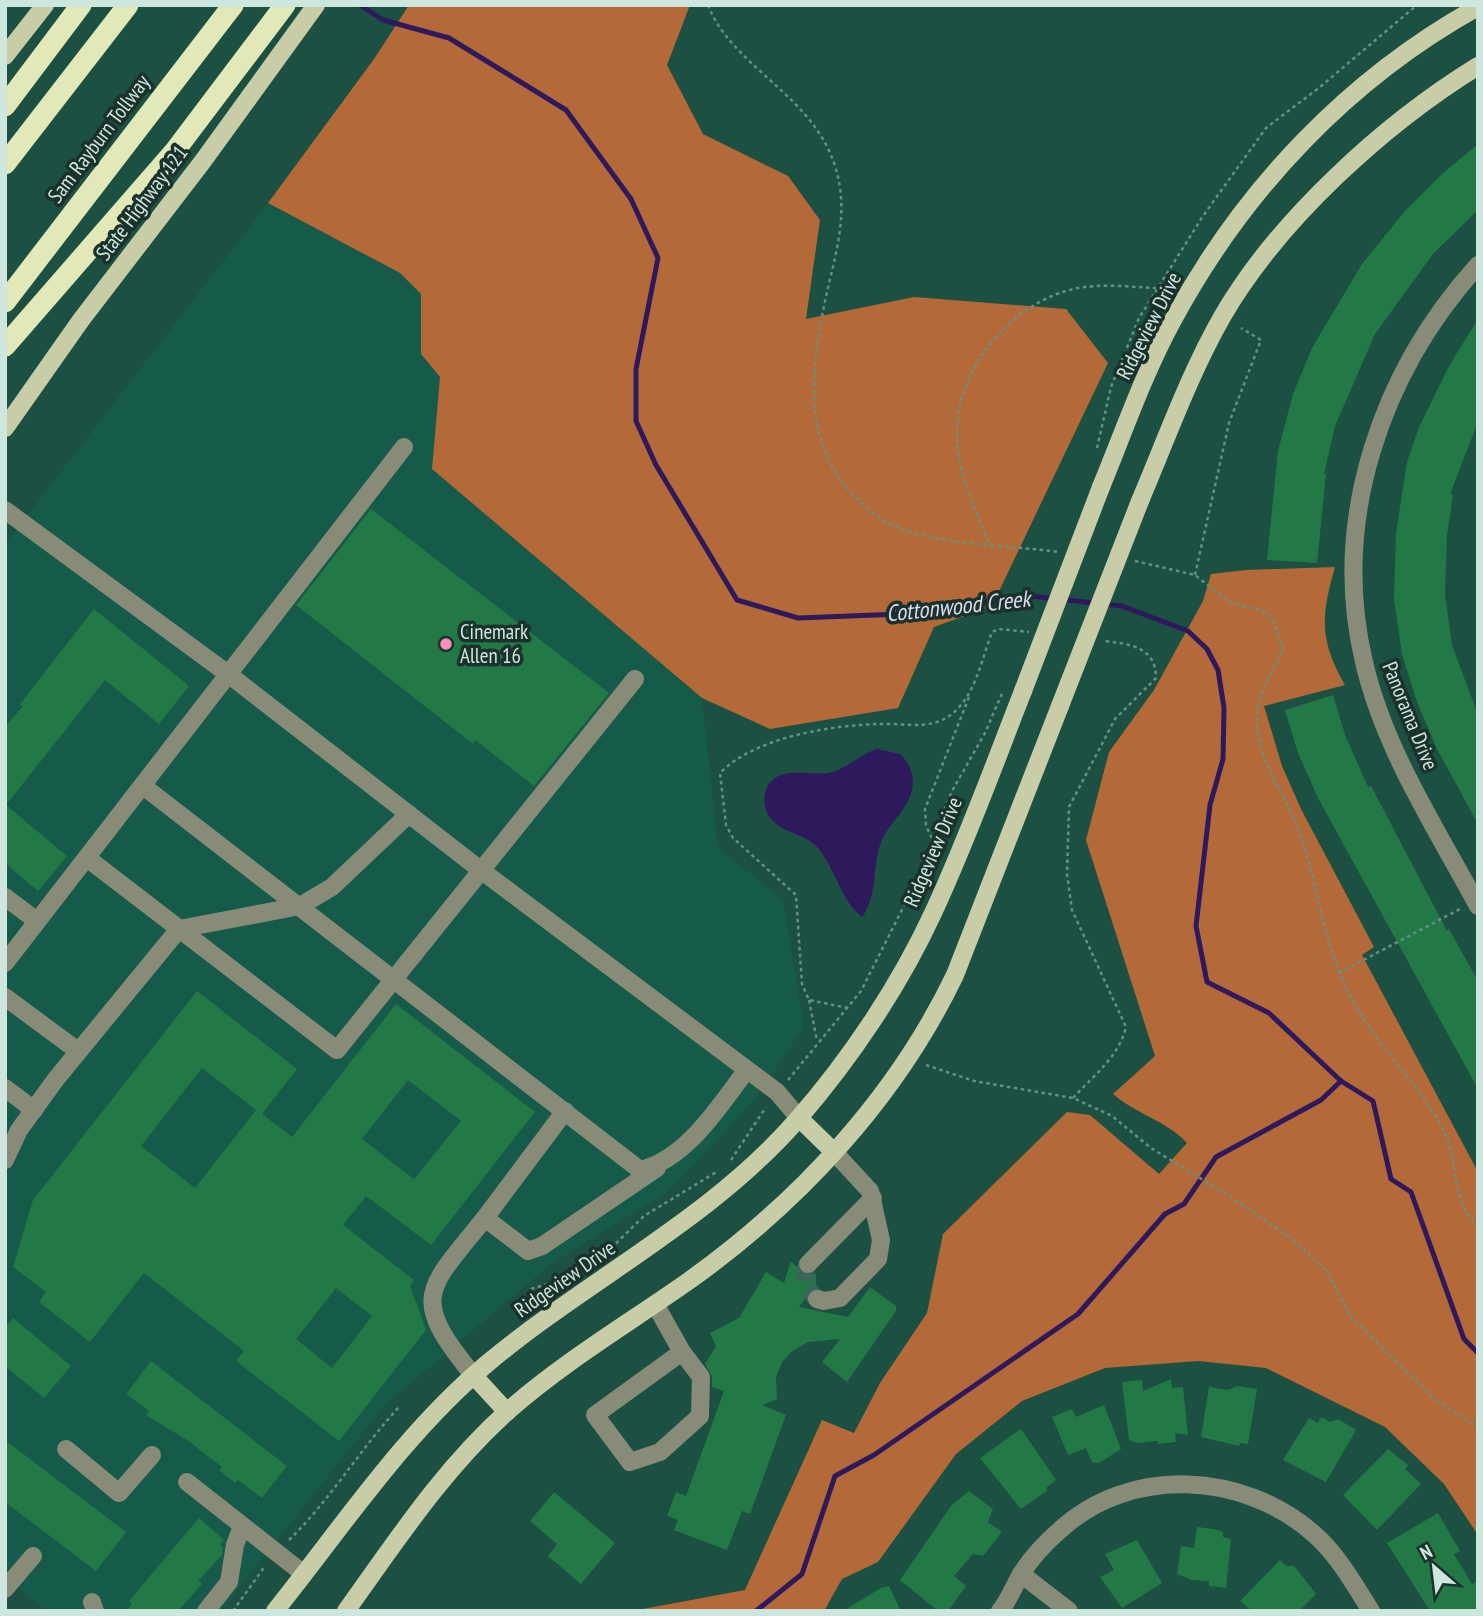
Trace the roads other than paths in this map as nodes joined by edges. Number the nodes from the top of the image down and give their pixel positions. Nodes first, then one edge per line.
1 (44, 5) edge
2 (81, 5) edge
3 (128, 5) edge
4 (233, 5) edge
5 (285, 5) edge
6 (316, 5) edge
7 (1478, 7) edge
8 (11, 49) edge
9 (1478, 65) edge
10 (5, 106) edge
11 (5, 164) edge
12 (1478, 265) edge
13 (5, 302) edge
14 (5, 346) edge
15 (5, 428) edge
16 (404, 447) dead end
17 (5, 510) edge
18 (228, 674) junction
19 (635, 679) dead end
20 (143, 786) junction
21 (409, 814) junction
22 (87, 858) junction
23 (482, 871) junction
24 (1472, 882) edge
25 (5, 897) edge
26 (1476, 904) edge
27 (300, 906) junction
28 (5, 907) edge
29 (35, 925) junction
30 (178, 929) junction
31 (5, 963) edge
32 (395, 978) junction
33 (5, 996) edge
34 (78, 1051) junction
35 (746, 1071) junction
36 (5, 1087) edge
37 (34, 1110) junction
38 (565, 1111) junction
39 (799, 1118) junction
40 (834, 1152) junction
41 (6, 1154) edge
42 (660, 1166) junction
43 (873, 1198) junction
44 (485, 1218) junction
45 (808, 1264) dead end
46 (817, 1298) dead end
47 (655, 1304) junction
48 (682, 1352) junction
49 (474, 1376) junction
50 (507, 1412) junction
51 (66, 1449) dead end
52 (152, 1455) dead end
53 (187, 1482) dead end
54 (242, 1526) junction
55 (33, 1556) dead end
56 (304, 1574) junction
57 (1021, 1574) junction
58 (5, 1589) edge
59 (206, 1611) edge
60 (275, 1611) edge
61 (346, 1611) edge
62 (1000, 1611) edge
63 (1069, 1611) edge
64 (1371, 1611) edge

1 - 8 main road
2 - 10 highway
3 - 11 highway
4 - 13 highway, Sam Rayburn Tollway
5 - 14 highway
6 - 15 main road, State Highway 121
7 - 39 main road, Ridgeview Drive, bridge
9 - 40 main road, bridge
12 - 24 street, Panorama Drive
16 - 18 street
17 - 18 street
18 - 20 street
18 - 21 street
19 - 23 street
20 - 22 street
20 - 27 street
21 - 23 street
21 - 27 street
22 - 29 street
22 - 30 street
23 - 32 street
23 - 35 street
24 - 26 street, Panorama Drive
25 - 29 street
27 - 30 street
27 - 32 street
28 - 29 street
29 - 31 street
30 - 32 street
30 - 34 street
32 - 38 street
33 - 34 street
34 - 37 street
35 - 39 street
35 - 42 street
36 - 37 street
37 - 41 street
38 - 42 street
38 - 44 street
39 - 40 main road
39 - 49 main road, Ridgeview Drive
40 - 43 street
40 - 47 main road
42 - 44 street
43 - 45 street
43 - 46 street
44 - 49 street
47 - 48 street
47 - 50 main road
48 - 48 street
49 - 50 main road
49 - 56 main road, Ridgeview Drive
50 - 61 main road
51 - 52 street
53 - 54 street
54 - 56 street
54 - 59 street
55 - 58 street
56 - 60 main road, Ridgeview Drive
57 - 62 street
57 - 63 street
57 - 64 street

